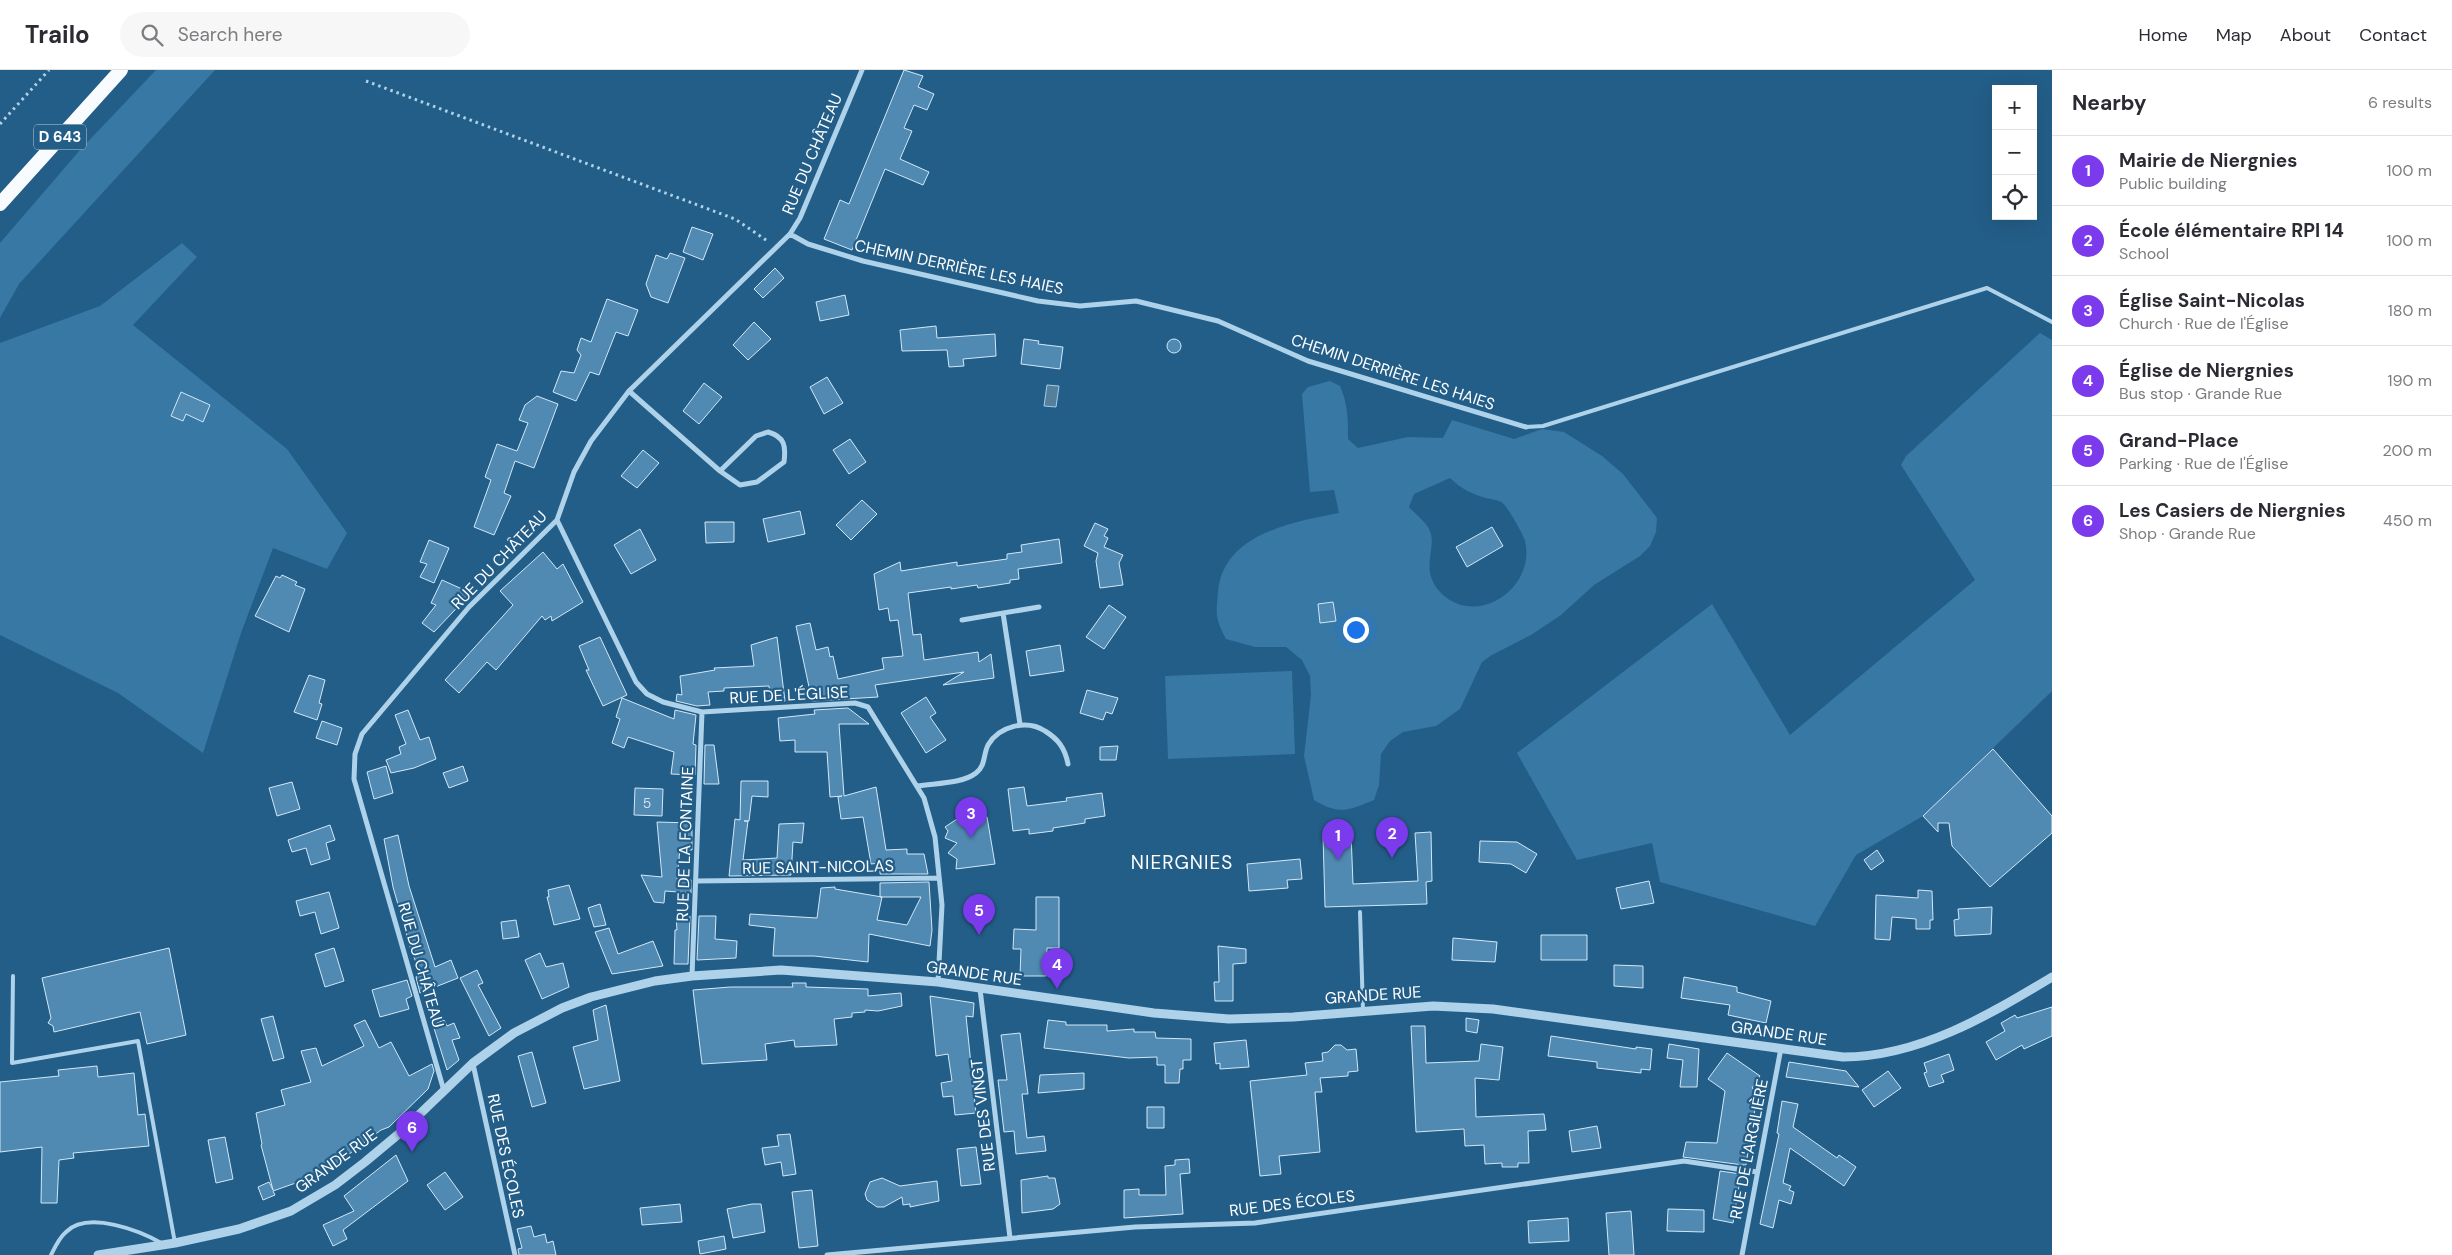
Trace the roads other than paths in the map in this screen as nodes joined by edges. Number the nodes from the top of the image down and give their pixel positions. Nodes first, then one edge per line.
1 (121, 70) edge
2 (862, 70) edge
3 (0, 204) edge
4 (790, 234) junction
5 (2052, 322) edge
6 (628, 391) junction
7 (1526, 427) joint
8 (720, 471) junction
9 (557, 520) junction
10 (1039, 607) dead end
11 (1003, 613) junction
12 (962, 620) dead end
13 (702, 712) junction
14 (1020, 724) junction
15 (1068, 764) dead end
16 (917, 786) junction
17 (939, 878) junction
18 (696, 881) junction
19 (1360, 912) dead end
20 (13, 976) dead end
21 (692, 976) junction
22 (2052, 977) edge
23 (938, 982) junction
24 (980, 989) junction
25 (1363, 1011) junction
26 (1781, 1048) junction
27 (473, 1063) junction
28 (444, 1091) junction
29 (1757, 1172) junction
30 (1010, 1238) junction
31 (175, 1243) junction
32 (165, 1245) junction
33 (51, 1255) edge
34 (98, 1255) edge
35 (515, 1255) edge
36 (827, 1255) edge
37 (1742, 1255) edge

1 - 3 highway, D 643
2 - 4 street, RUE DU CHÂTEAU
4 - 6 street, RUE DU CHÂTEAU
4 - 7 street, CHEMIN DERRIÈRE LES HAIES
5 - 7 lane
6 - 8 street
6 - 9 street, RUE DU CHÂTEAU
8 - 8 street
9 - 13 street, RUE DE L'ÉGLISE
9 - 28 street, RUE DU CHÂTEAU
10 - 11 street
11 - 12 street
11 - 14 street
13 - 16 street, RUE DE L'ÉGLISE
13 - 18 street, RUE DE LA FONTAINE
14 - 15 street
14 - 16 street
16 - 17 street, RUE DE L'ÉGLISE
17 - 18 street, RUE SAINT-NICOLAS
17 - 23 street, RUE DE L'ÉGLISE
18 - 21 street, RUE DE LA FONTAINE
19 - 25 lane
20 - 31 lane
21 - 23 street, GRANDE RUE
21 - 27 street, GRANDE RUE
22 - 26 street, GRANDE RUE
23 - 24 street, GRANDE RUE
24 - 25 street, GRANDE RUE
24 - 30 street, RUE DES VINGT
25 - 26 street, GRANDE RUE
26 - 29 street, RUE DE L'ARGILIÈRE
27 - 28 street, GRANDE RUE
27 - 35 street, RUE DES ÉCOLES
28 - 31 street, GRANDE RUE
29 - 30 street, RUE DES ÉCOLES
29 - 37 street, RUE DE L'ARGILIÈRE
30 - 36 street, RUE DES ÉCOLES
31 - 32 street, GRANDE RUE
32 - 33 lane
32 - 34 street, GRANDE RUE

